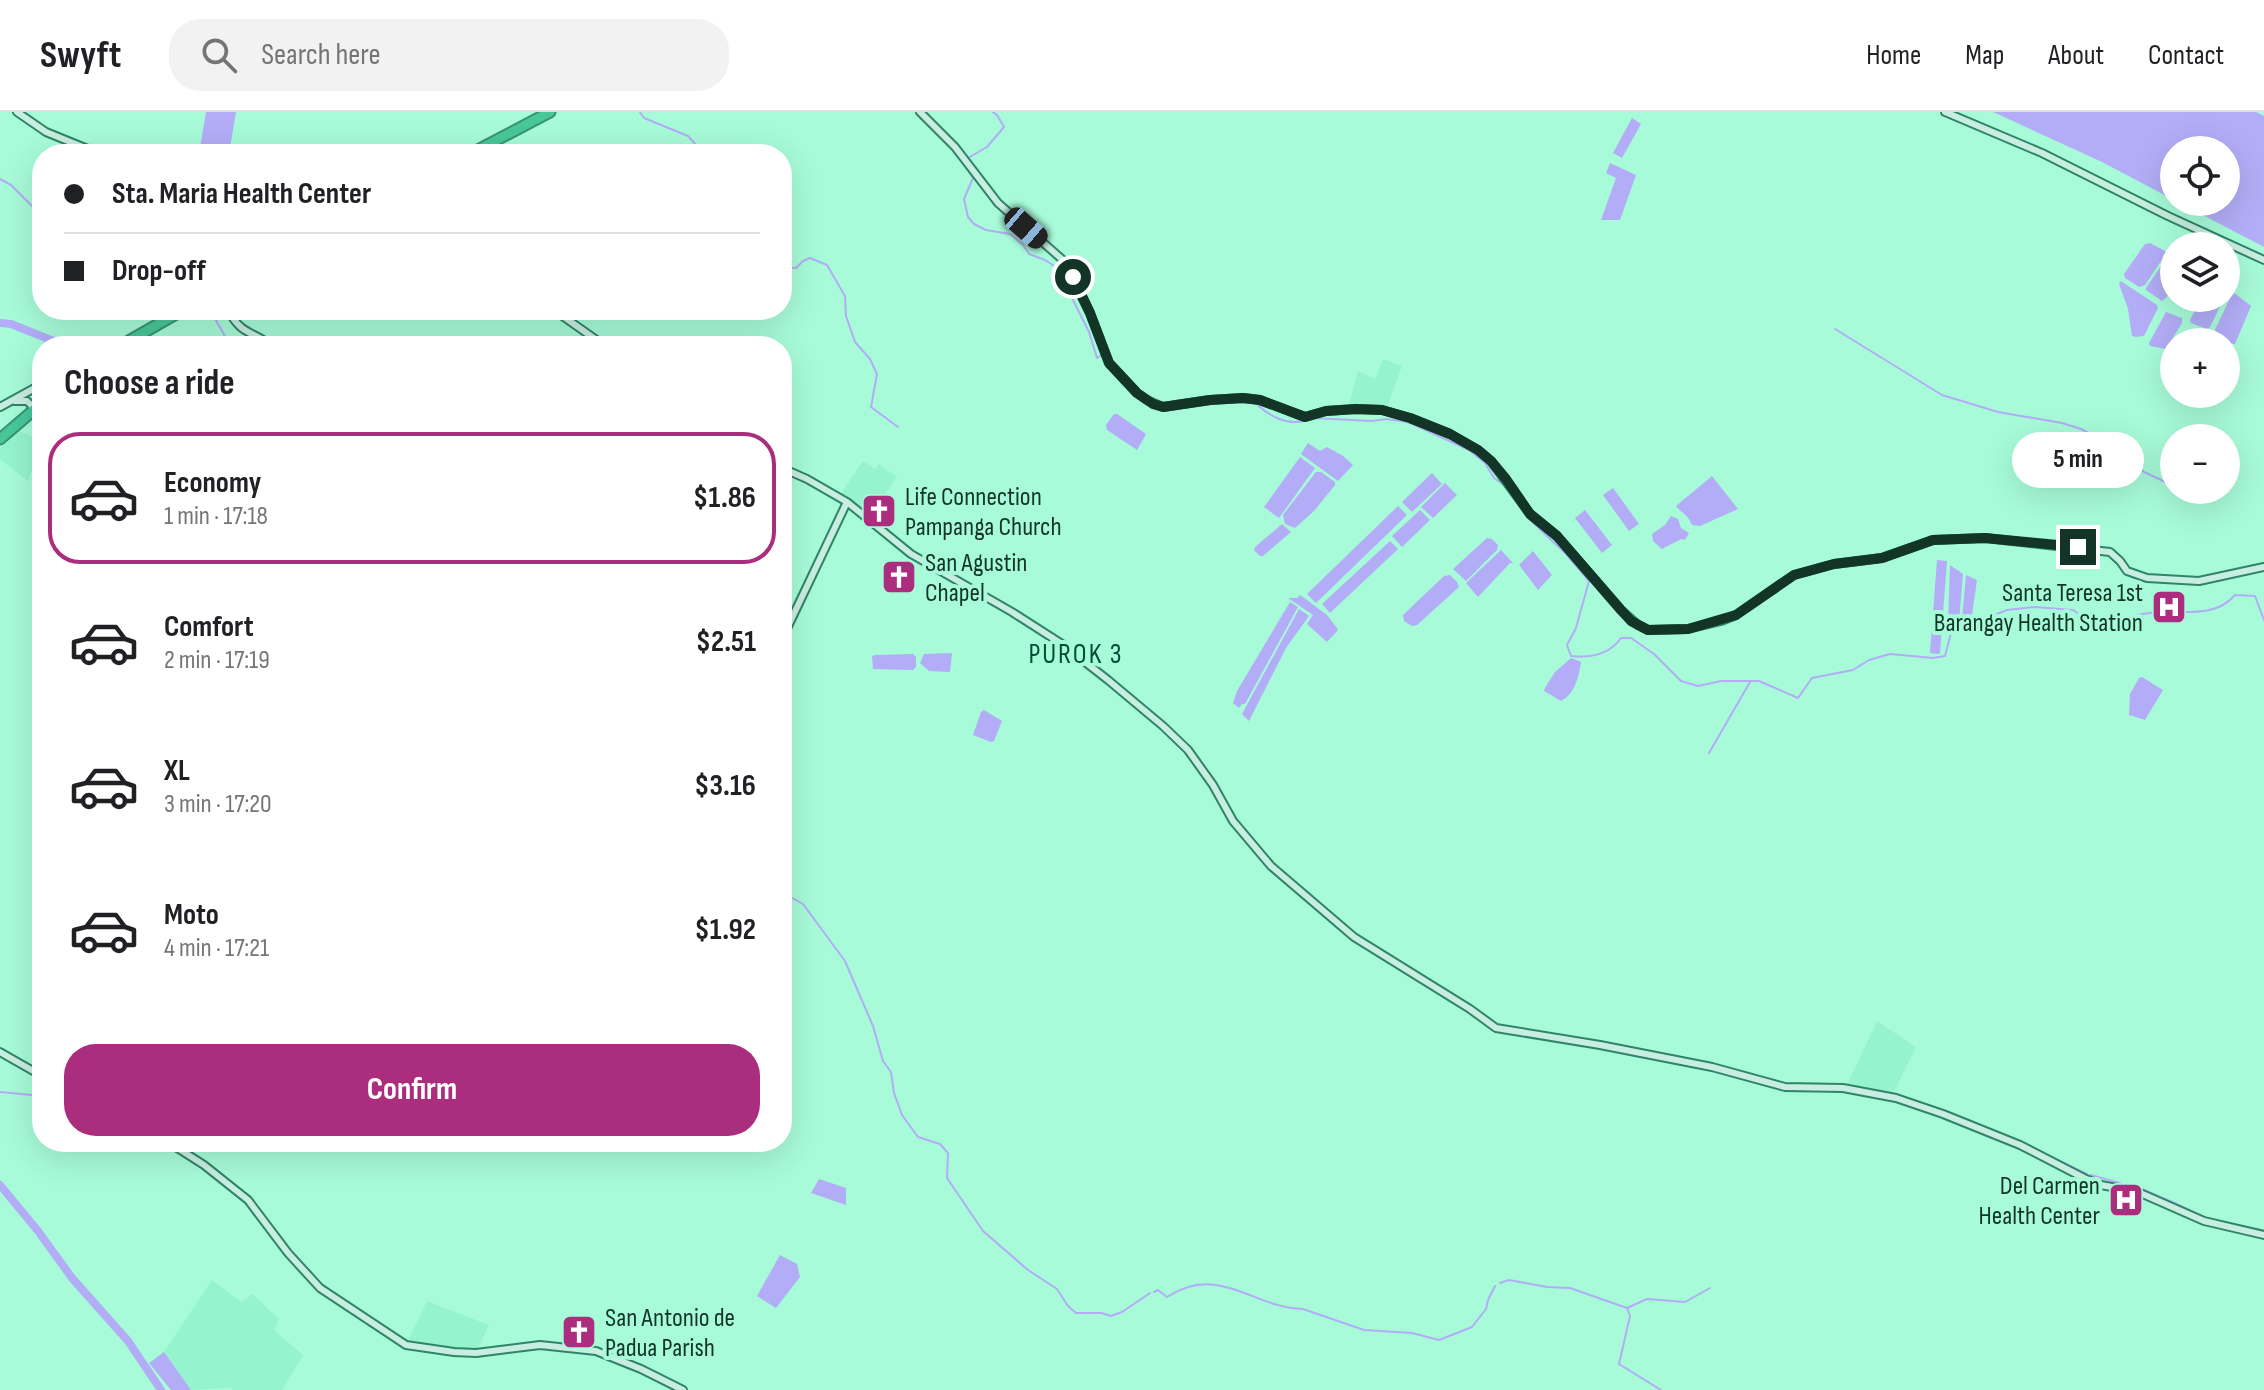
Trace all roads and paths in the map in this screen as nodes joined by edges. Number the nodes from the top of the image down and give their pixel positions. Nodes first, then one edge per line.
1 (17, 112) edge
2 (550, 112) edge
3 (920, 112) edge
4 (1945, 112) edge
5 (75, 144) edge
6 (489, 144) edge
7 (2264, 260) edge
8 (166, 320) edge
9 (235, 320) edge
10 (568, 320) edge
11 (138, 336) edge
12 (257, 336) edge
13 (591, 336) edge
14 (32, 389) edge
15 (11, 401) junction
16 (32, 403) edge
17 (0, 407) edge
18 (32, 411) edge
19 (0, 439) edge
20 (792, 472) edge
21 (847, 502) junction
22 (2264, 567) edge
23 (792, 618) edge
24 (0, 1052) edge
25 (32, 1070) edge
26 (184, 1152) edge
27 (2264, 1235) edge
28 (683, 1390) edge

1 - 5 street
2 - 6 highway
3 - 22 street
4 - 7 street
8 - 11 highway
9 - 12 street
10 - 13 street
14 - 15 street
15 - 16 street
15 - 17 street
18 - 19 highway
20 - 21 street
21 - 23 street
21 - 27 street
24 - 25 street
26 - 28 street

